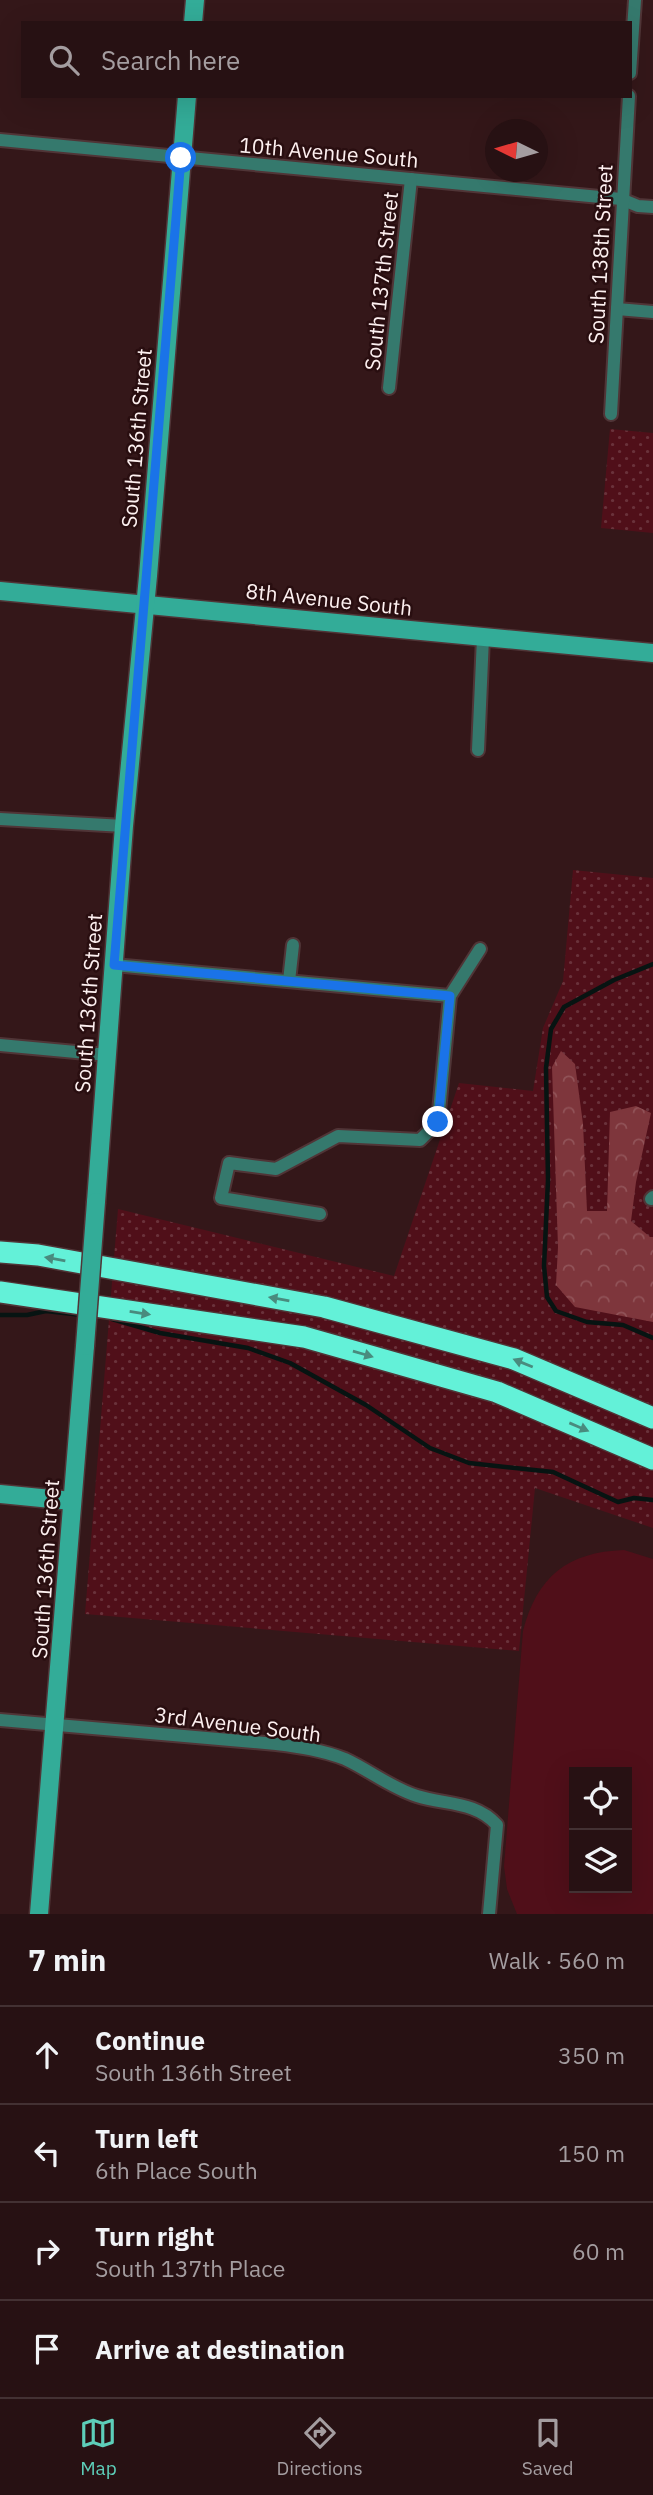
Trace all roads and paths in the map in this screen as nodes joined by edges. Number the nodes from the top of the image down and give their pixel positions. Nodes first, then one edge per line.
1 (195, 0) edge
2 (635, 0) edge
3 (193, 21) edge
4 (632, 44) edge
5 (187, 98) edge
6 (629, 98) edge
7 (0, 140) edge
8 (181, 158) junction
9 (411, 178) junction
10 (621, 199) junction
11 (653, 207) edge
12 (617, 309) junction
13 (653, 312) edge
14 (389, 388) dead end
15 (611, 414) dead end
16 (0, 590) edge
17 (144, 604) junction
18 (483, 638) junction
19 (653, 653) edge
20 (478, 750) dead end
21 (0, 818) edge
22 (124, 826) junction
23 (293, 946) dead end
24 (480, 948) dead end
25 (114, 965) junction
26 (289, 981) junction
27 (450, 996) junction
28 (0, 1045) edge
29 (108, 1055) junction
30 (320, 1214) dead end
31 (0, 1252) edge
32 (0, 1292) edge
33 (653, 1418) edge
34 (653, 1459) edge
35 (0, 1494) edge
36 (72, 1501) junction
37 (0, 1720) edge
38 (56, 1725) junction
39 (39, 1914) edge
40 (489, 1914) edge

1 - 3 street
2 - 4 street
5 - 8 street, South 136th Street
6 - 10 street, South 138th Street
7 - 8 street, 10th Avenue South
8 - 9 street, 10th Avenue South
8 - 17 street, South 136th Street
9 - 10 street, 10th Avenue South
9 - 14 street, South 137th Street
10 - 11 street, 10th Avenue South
10 - 12 street, South 138th Street
12 - 13 street
12 - 15 street, South 138th Street
16 - 17 street, 8th Avenue South
17 - 18 street, 8th Avenue South
17 - 22 street, South 136th Street
18 - 19 street, 8th Avenue South
18 - 20 street
21 - 22 street
22 - 25 street, South 136th Street
23 - 26 street
24 - 27 street
25 - 26 street
25 - 29 street, South 136th Street
26 - 27 street
27 - 30 street
28 - 29 street
29 - 36 street, South 136th Street, bridge
33 -> 31 highway
32 -> 34 highway
35 - 36 street
36 - 38 street, South 136th Street
37 - 38 street, 3rd Avenue South
38 - 39 street, South 136th Street
38 - 40 street, 3rd Avenue South

